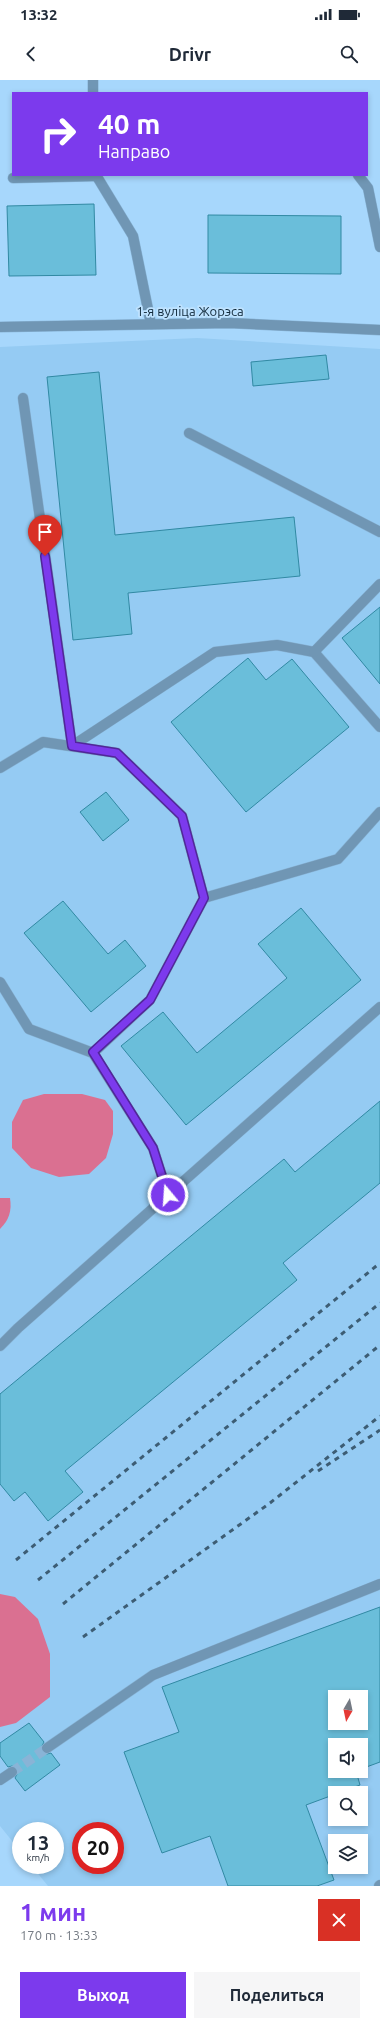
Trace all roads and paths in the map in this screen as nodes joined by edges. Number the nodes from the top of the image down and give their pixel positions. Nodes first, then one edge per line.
1 (93, 80) edge
2 (93, 92) edge
3 (96, 176) edge
4 (359, 176) edge
5 (13, 178) dead end
6 (380, 247) edge
7 (151, 324) junction
8 (0, 327) edge
9 (380, 330) edge
10 (23, 398) dead end
11 (190, 433) dead end
12 (380, 532) edge
13 (380, 584) edge
14 (314, 652) junction
15 (380, 727) edge
16 (72, 746) junction
17 (0, 768) edge
18 (380, 812) edge
19 (204, 898) junction
20 (0, 982) edge
21 (380, 1007) edge
22 (93, 1052) junction
23 (168, 1195) junction
24 (0, 1346) edge
25 (380, 1584) edge
26 (47, 1748) tunnel mouth
27 (12, 1772) tunnel mouth
28 (0, 1780) edge

1 - 2 street
3 - 5 street
3 - 7 street
4 - 6 street
7 - 8 street, 1-я вуліца Жорэса
7 - 9 street, 1-я вуліца Жорэса
10 - 16 street
11 - 12 street
13 - 14 street
14 - 15 street
14 - 16 street
16 - 17 street
16 - 19 street
18 - 19 street
19 - 22 street
20 - 22 street
21 - 23 street
22 - 23 street
23 - 24 street
25 - 26 street
27 - 28 street

